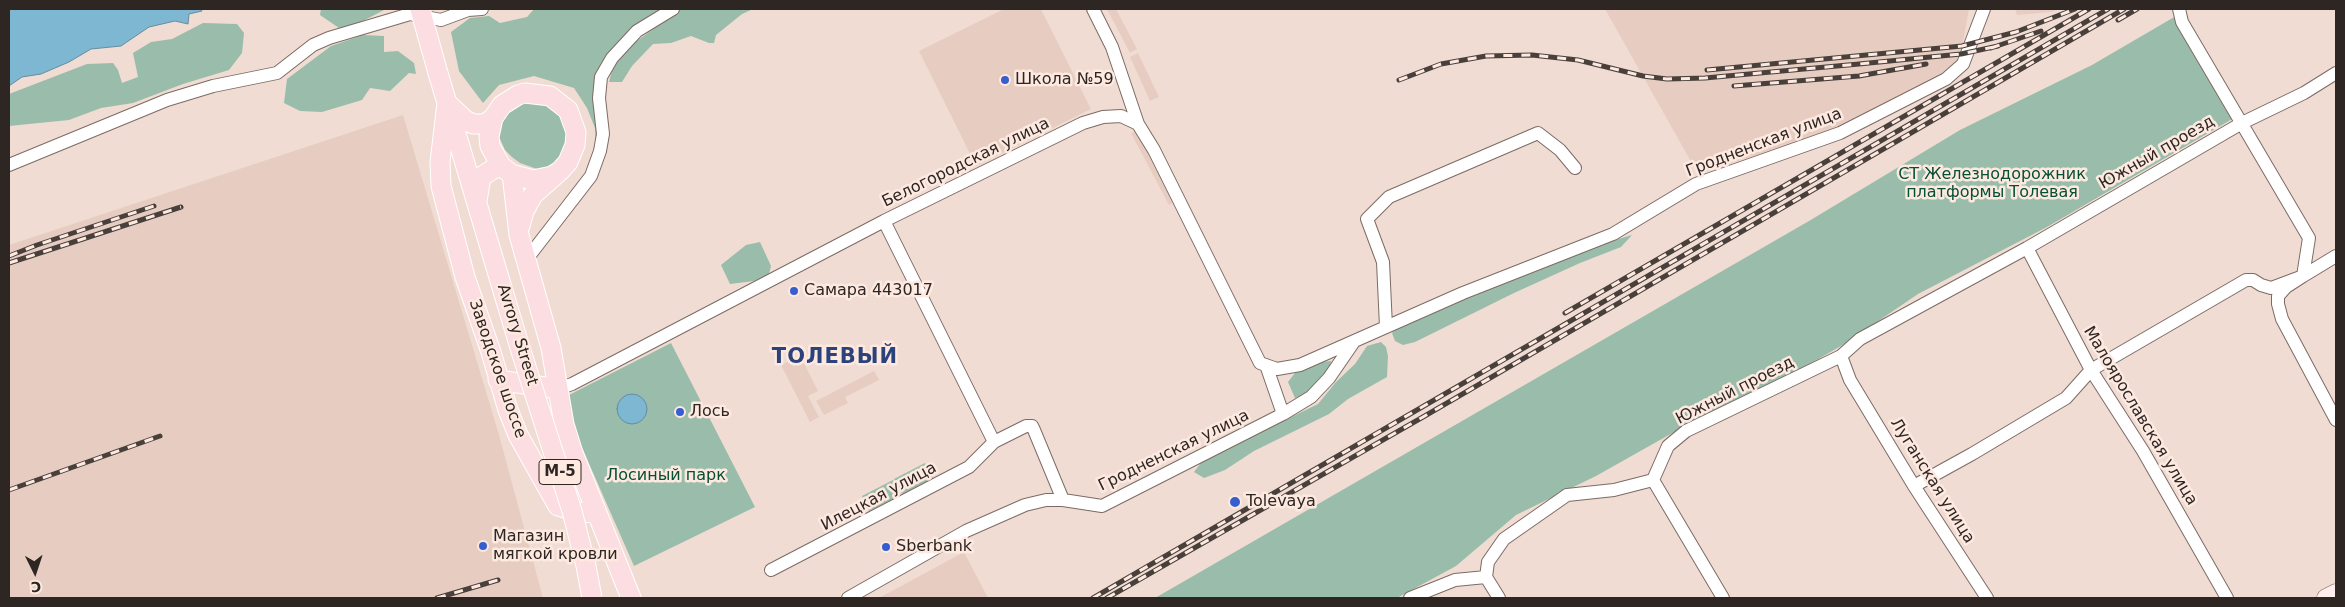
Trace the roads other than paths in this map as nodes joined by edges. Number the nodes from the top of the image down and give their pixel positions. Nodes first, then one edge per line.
1 (420, 9) edge
2 (482, 9) edge
3 (673, 9) edge
4 (1093, 9) edge
5 (1984, 9) edge
6 (2178, 9) edge
7 (2336, 73) edge
8 (447, 103) junction
9 (493, 118) junction
10 (2242, 123) junction
11 (1138, 124) junction
12 (9, 165) edge
13 (1575, 168) dead end
14 (507, 171) junction
15 (560, 171) junction
16 (470, 184) junction
17 (441, 186) junction
18 (476, 205) junction
19 (884, 221) junction
20 (519, 235) junction
21 (2027, 248) junction
22 (2336, 256) edge
23 (526, 260) junction
24 (2302, 276) junction
25 (1386, 327) junction
26 (1354, 342) junction
27 (1841, 356) junction
28 (1271, 367) junction
29 (2091, 370) junction
30 (498, 380) junction
31 (558, 389) junction
32 (1283, 414) junction
33 (2336, 420) edge
34 (994, 442) junction
35 (1653, 480) junction
36 (1914, 486) junction
37 (1063, 500) junction
38 (598, 513) junction
39 (771, 570) dead end
40 (1486, 577) junction
41 (2336, 593) edge
42 (592, 598) edge
43 (631, 598) edge
44 (848, 598) edge
45 (1410, 598) edge
46 (1499, 598) edge
47 (1723, 598) edge
48 (1987, 598) edge
49 (2227, 598) edge
50 (2326, 598) edge

1 - 8 main road, Avrory Street / М-5, bridge
2 - 12 street
3 - 23 street
4 - 11 street
5 - 25 street, Гродненская улица
6 - 10 street
7 - 10 street, Южный проезд
8 - 9 main road
8 - 16 main road, Avrory Street / М-5
8 - 17 main road, Заводское шоссе
9 - 14 main road
9 - 15 main road
10 - 21 street, Южный проезд
10 - 24 street
11 - 19 street, Белогородская улица
11 - 28 street
13 - 25 street
14 - 15 main road
14 - 18 main road
14 - 20 main road
15 - 20 main road
16 - 17 main road
16 - 18 main road, Avrory Street / М-5
17 - 30 main road, Заводское шоссе
18 - 42 main road, Avrory Street / М-5, bridge
19 - 31 street, Белогородская улица
19 - 34 street
20 - 23 main road
21 - 27 street, Южный проезд
21 - 29 street, Малоярославская улица
22 - 24 street
23 - 31 main road
24 - 29 street
24 - 33 street
25 - 26 street, Гродненская улица
26 - 28 street, Гродненская улица
26 - 32 street, Гродненская улица
27 - 35 street, Южный проезд
27 - 36 street, Луганская улица
28 - 32 street
29 - 36 street
29 - 49 street, Малоярославская улица
30 - 31 main road
30 - 38 main road, Заводское шоссе
31 - 38 main road
32 - 37 street, Гродненская улица
34 - 37 street, Илецкая улица
34 - 39 street, Илецкая улица
35 - 40 street
35 - 47 street
36 - 48 street, Луганская улица
37 - 44 street, Гродненская улица
38 - 43 main road
40 - 45 street
40 - 46 street
41 - 50 main road

